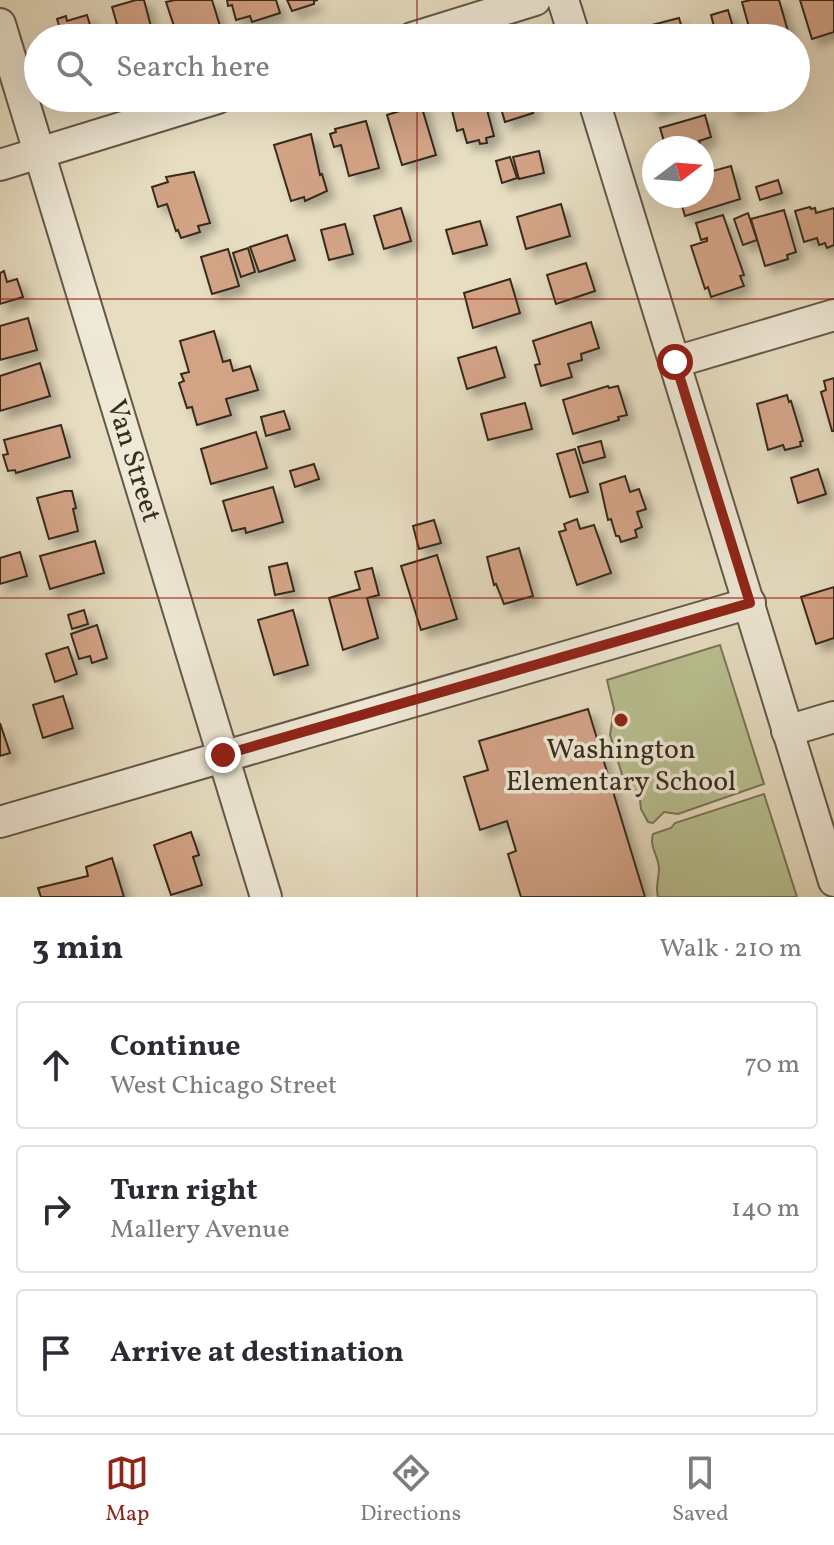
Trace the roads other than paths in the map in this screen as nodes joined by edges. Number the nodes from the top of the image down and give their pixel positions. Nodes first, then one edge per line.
1 (535, 0) edge
2 (563, 0) edge
3 (0, 24) edge
4 (457, 24) edge
5 (571, 24) edge
6 (24, 102) edge
7 (27, 112) edge
8 (174, 112) edge
9 (597, 112) edge
10 (40, 154) junction
11 (0, 165) edge
12 (834, 315) edge
13 (675, 362) junction
14 (750, 603) junction
15 (834, 717) edge
16 (787, 731) junction
17 (223, 755) junction
18 (0, 822) edge
19 (834, 881) edge
20 (266, 897) edge

1 - 4 street
2 - 5 street
3 - 6 street, Van Street
7 - 10 street, Van Street
8 - 10 street
9 - 13 street
10 - 11 street
10 - 17 street, Van Street
12 - 13 street
13 - 14 street
14 - 16 street
14 - 17 street
15 - 16 street
16 - 19 street
17 - 18 street
17 - 20 street, Van Street

